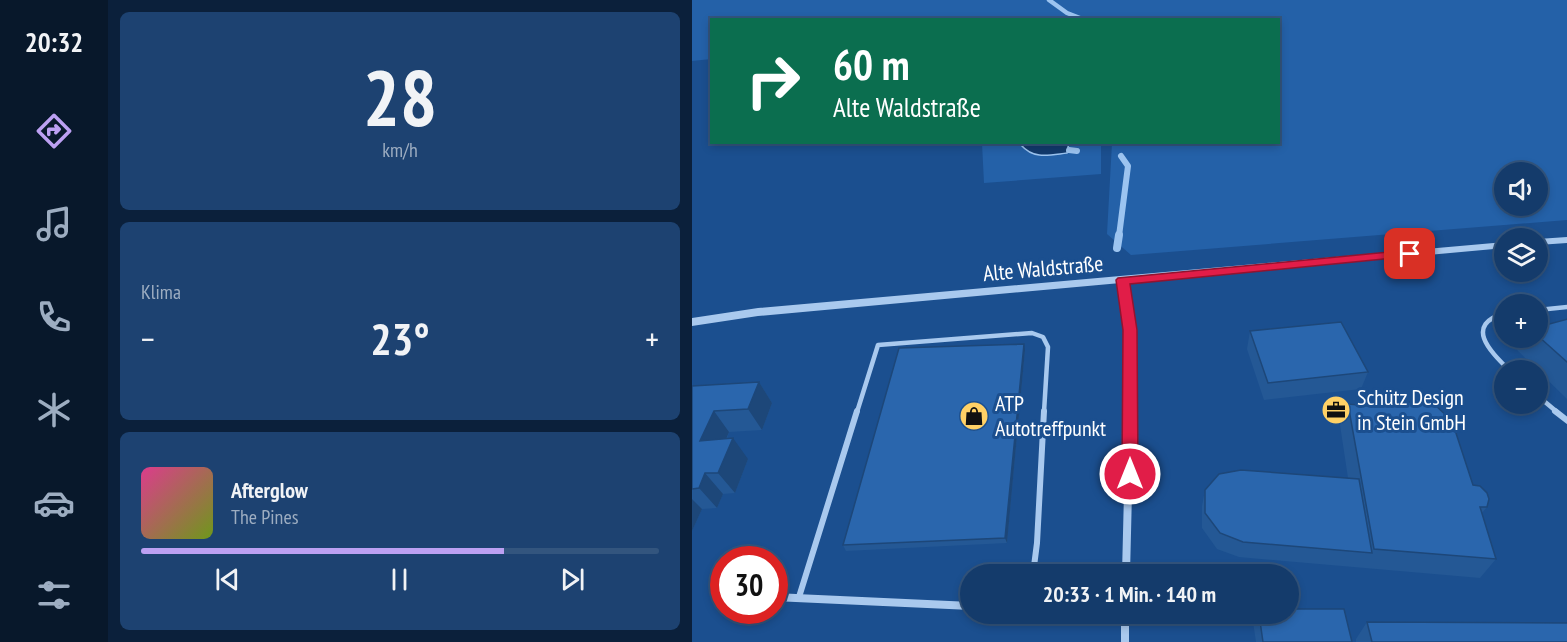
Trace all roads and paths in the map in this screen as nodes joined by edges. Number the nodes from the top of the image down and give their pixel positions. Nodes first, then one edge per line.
1 (1568, 240) edge
2 (1548, 241) edge
3 (1494, 246) edge
4 (1123, 280) junction
5 (1568, 307) edge
6 (1548, 309) edge
7 (1494, 315) edge
8 (692, 322) edge
9 (1500, 360) edge
10 (1548, 404) edge
11 (1568, 421) edge
12 (1034, 564) edge
13 (1126, 564) edge
14 (788, 597) edge
15 (799, 597) junction
16 (960, 605) edge
17 (1125, 624) edge
18 (1125, 642) edge

1 - 2 street
3 - 4 street, Alte Waldstraße
4 - 8 street, Alte Waldstraße
4 - 13 street
5 - 6 lane
7 - 9 lane
10 - 11 lane
12 - 15 lane
14 - 15 street
15 - 16 street
17 - 18 street

